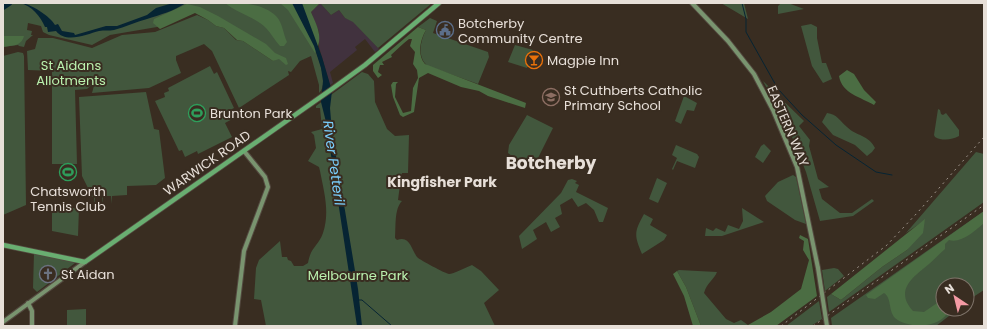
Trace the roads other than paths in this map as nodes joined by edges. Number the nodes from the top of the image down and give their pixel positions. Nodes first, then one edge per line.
1 (439, 3) edge
2 (692, 3) edge
3 (244, 151) junction
4 (3, 245) edge
5 (85, 262) junction
6 (28, 303) junction
7 (3, 322) edge
8 (32, 326) edge
9 (235, 326) edge
10 (827, 326) edge

1 - 3 main road, WARWICK ROAD
2 - 10 street, EASTERN WAY, bridge
3 - 5 main road, WARWICK ROAD
3 - 9 street
4 - 5 main road
5 - 6 street, WARWICK ROAD
6 - 7 street, WARWICK ROAD
6 - 8 street

